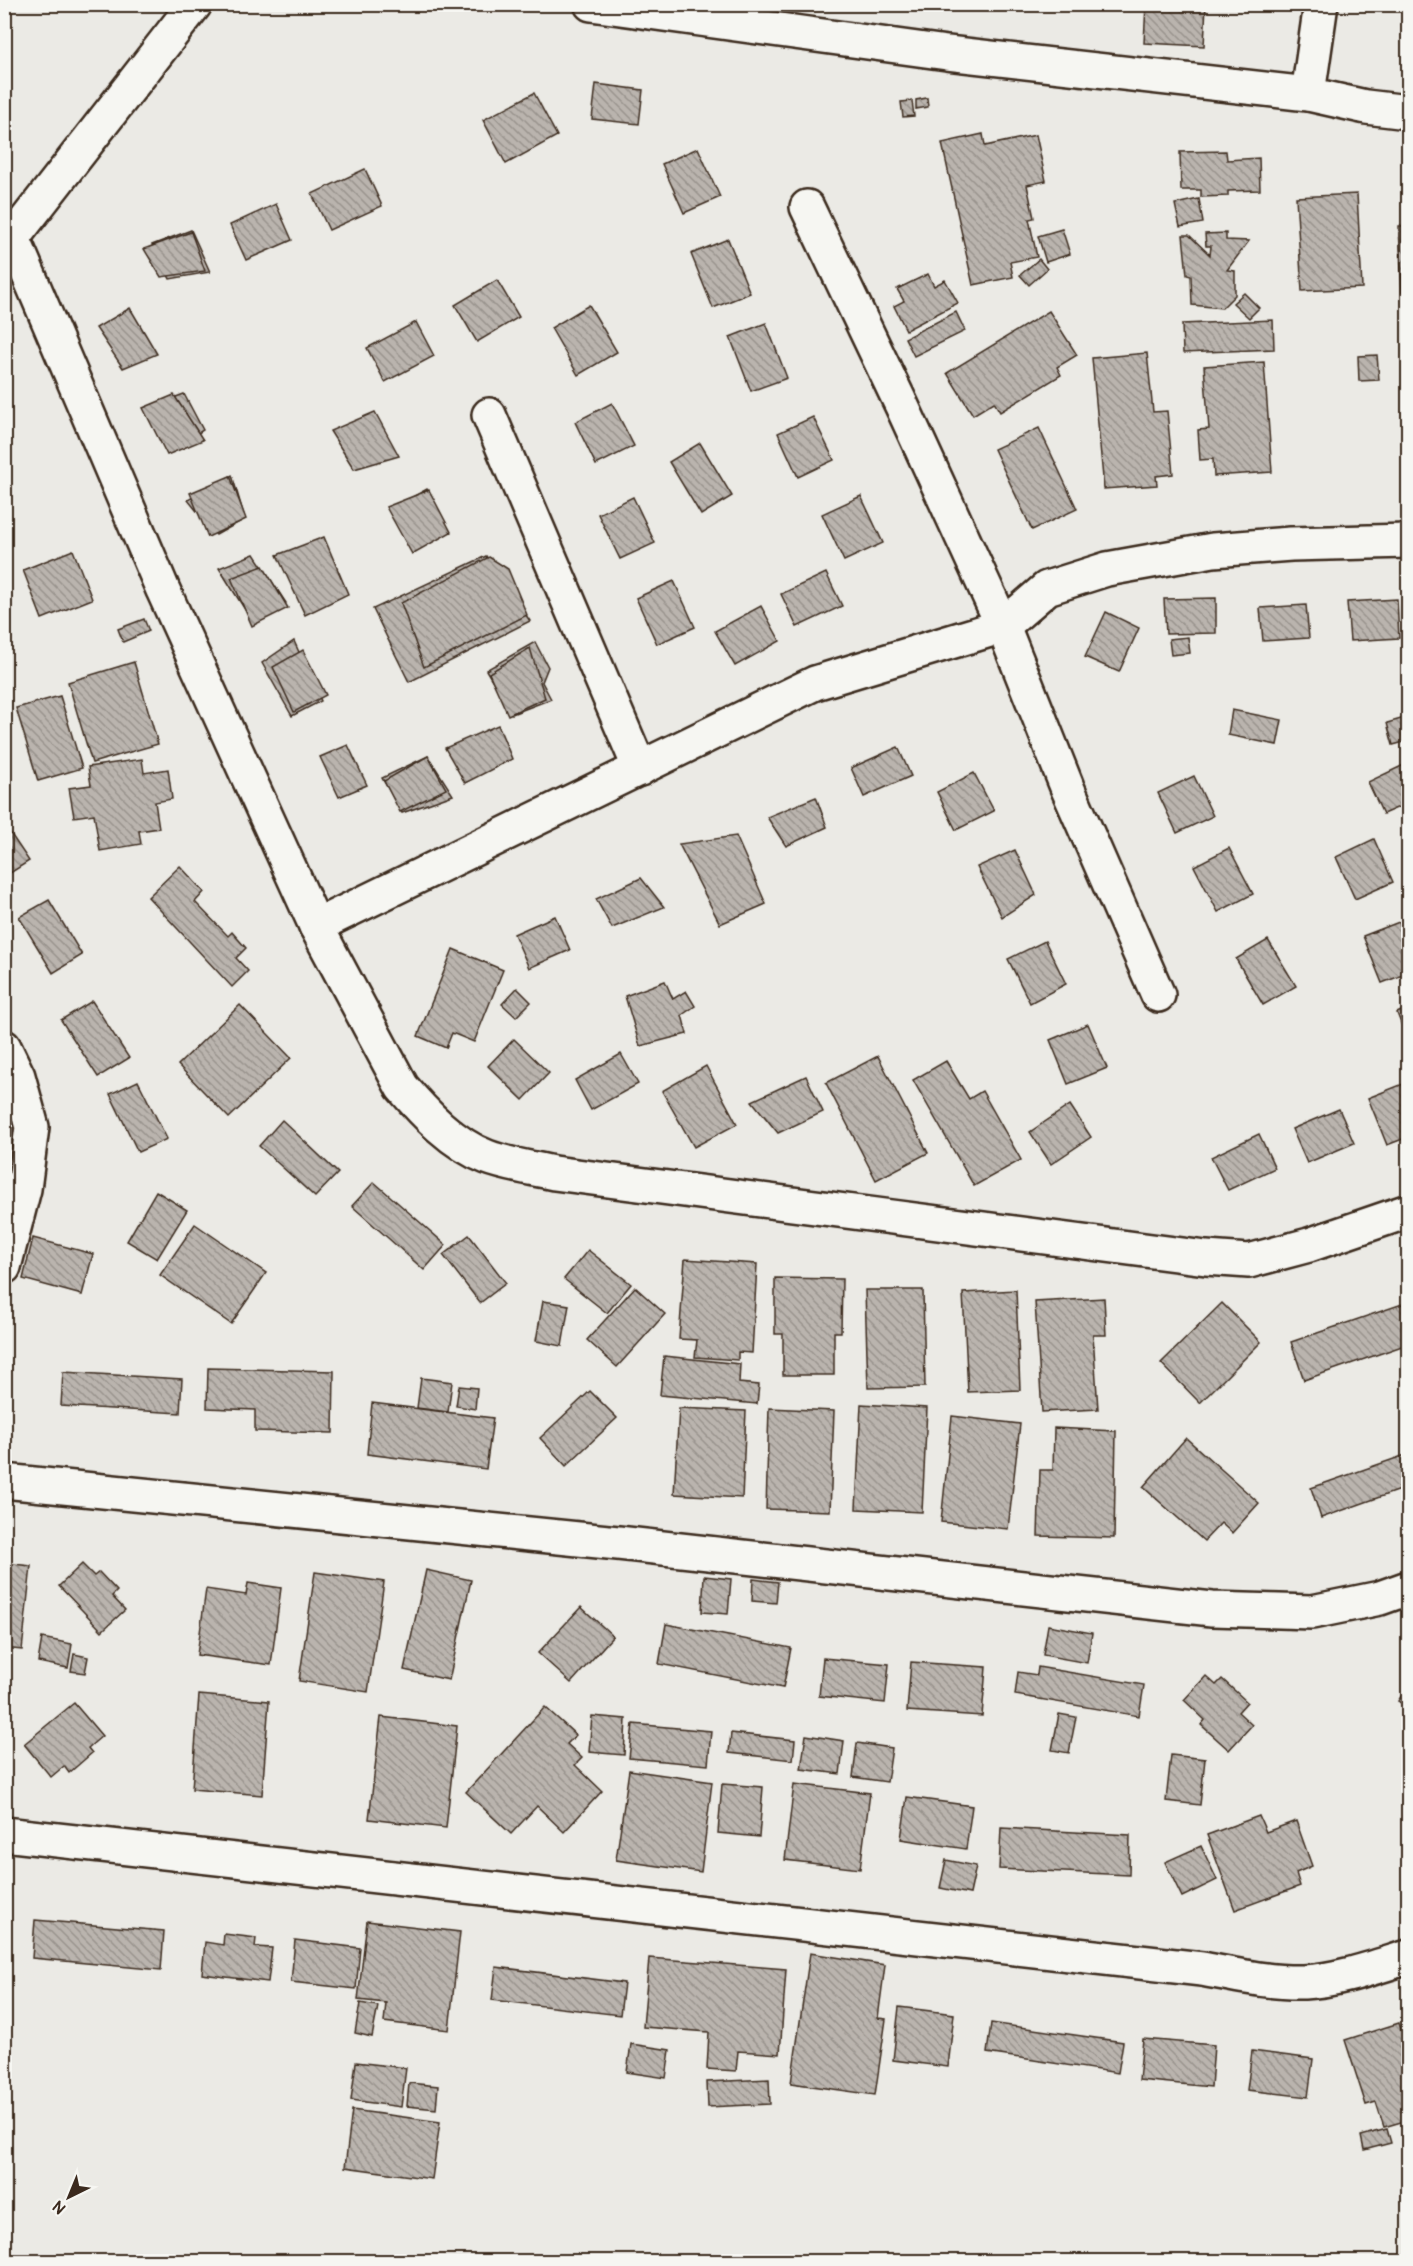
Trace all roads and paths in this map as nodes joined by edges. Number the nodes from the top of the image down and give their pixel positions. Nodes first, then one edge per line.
1 (195, 4) edge
2 (591, 4) edge
3 (1322, 4) edge
4 (1308, 94) junction
5 (1408, 112) edge
6 (807, 207) dead end
7 (7, 240) edge
8 (489, 415) dead end
9 (1408, 541) edge
10 (1003, 626) junction
11 (640, 769) junction
12 (316, 926) junction
13 (1158, 995) dead end
14 (4, 1047) edge
15 (1408, 1211) edge
16 (4, 1267) edge
17 (4, 1481) edge
18 (1408, 1588) edge
19 (4, 1834) edge
20 (1408, 1957) edge

1 - 7 street
2 - 4 street
3 - 4 street
4 - 5 street
6 - 10 street
7 - 12 street
8 - 11 street
9 - 10 street
10 - 11 street
10 - 13 street
11 - 12 street
12 - 15 street
14 - 16 street
17 - 18 street
19 - 20 street

